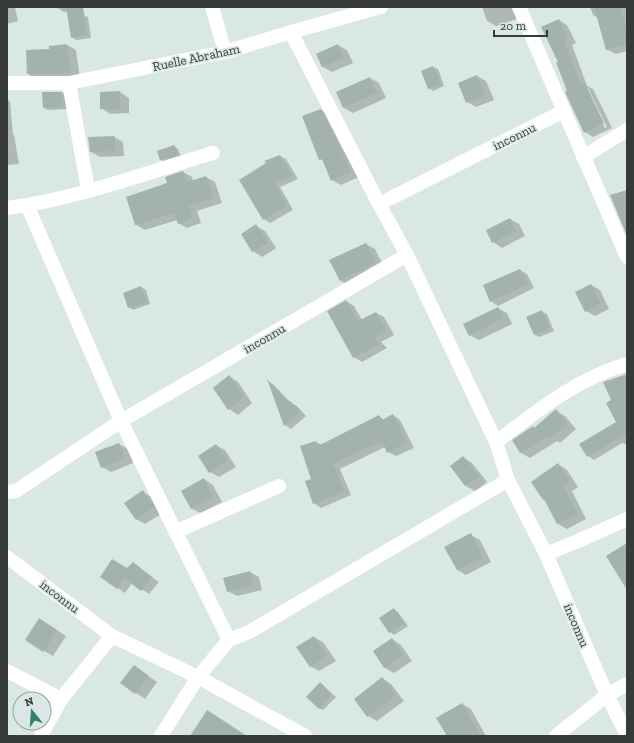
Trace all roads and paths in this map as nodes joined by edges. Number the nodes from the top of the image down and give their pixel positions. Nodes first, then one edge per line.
1 (212, 7) edge
2 (381, 7) edge
3 (519, 7) edge
4 (291, 32) junction
5 (225, 52) junction
6 (7, 83) edge
7 (69, 83) junction
8 (564, 111) junction
9 (627, 130) edge
10 (213, 153) dead end
11 (583, 157) junction
12 (88, 190) junction
13 (379, 204) junction
14 (27, 205) junction
15 (7, 208) edge
16 (407, 255) junction
17 (627, 257) edge
18 (627, 364) edge
19 (121, 421) junction
20 (496, 442) junction
21 (508, 480) junction
22 (279, 486) dead end
23 (7, 492) edge
24 (627, 519) edge
25 (175, 532) junction
26 (546, 554) junction
27 (7, 557) edge
28 (112, 636) junction
29 (229, 640) junction
30 (7, 671) edge
31 (198, 677) junction
32 (627, 684) edge
33 (607, 695) junction
34 (61, 699) junction
35 (627, 735) edge
36 (41, 736) edge
37 (161, 736) edge
38 (305, 736) edge
39 (556, 736) edge

1 - 5 street
2 - 4 street, Ruelle Abraham
3 - 8 street
4 - 5 street, Ruelle Abraham
4 - 13 street, inconnu
5 - 7 street, Ruelle Abraham
6 - 7 street, Ruelle Abraham
7 - 12 street
8 - 11 street
8 - 13 street, inconnu
9 - 11 street
10 - 12 street
11 - 17 street
12 - 14 street
13 - 16 street, inconnu
14 - 15 street
14 - 19 street
16 - 19 street, inconnu
16 - 20 street, inconnu
18 - 20 street
19 - 23 street, inconnu
19 - 25 street
20 - 21 street, inconnu
21 - 26 street, inconnu
21 - 29 street
22 - 25 street
24 - 26 street
25 - 29 street
26 - 33 street, inconnu
27 - 28 street, inconnu
28 - 31 street, inconnu
28 - 34 street
29 - 31 street
30 - 34 street
31 - 37 street
31 - 38 street, inconnu
32 - 33 street
33 - 35 street, inconnu
33 - 39 street
34 - 36 street

